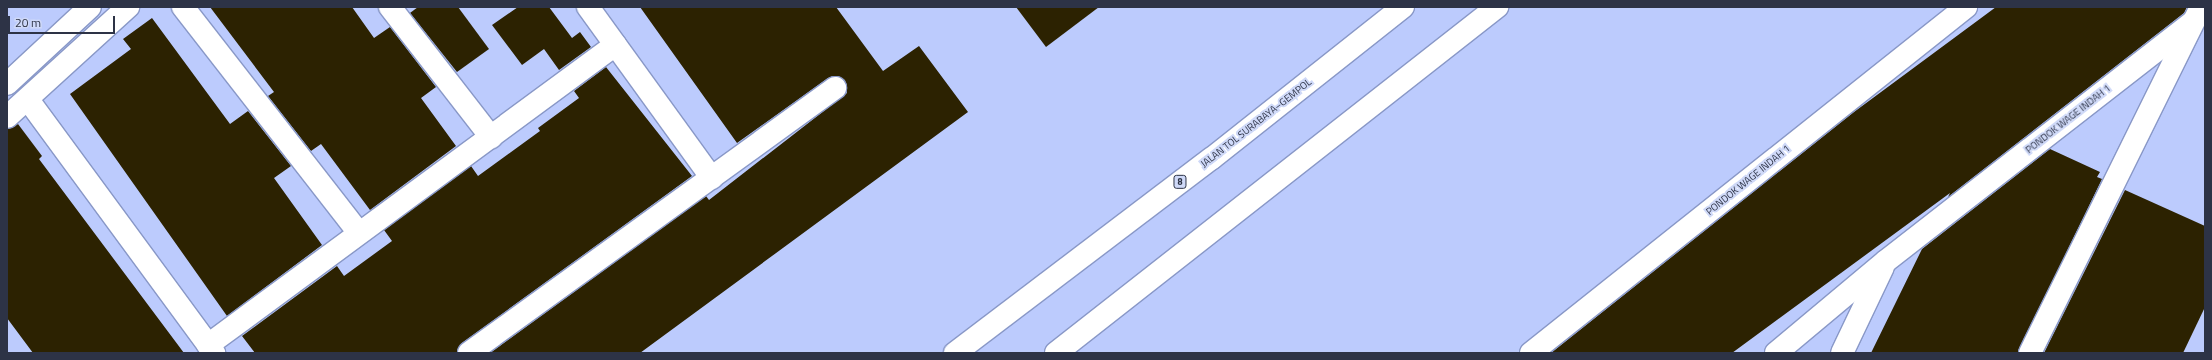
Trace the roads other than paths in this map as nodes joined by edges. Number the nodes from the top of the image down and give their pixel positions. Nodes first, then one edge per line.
1 (90, 7) edge
2 (128, 7) edge
3 (183, 7) edge
4 (390, 7) edge
5 (588, 7) edge
6 (1403, 7) edge
7 (1497, 7) edge
8 (1966, 7) edge
9 (2197, 14) edge
10 (615, 45) junction
11 (7, 84) edge
12 (835, 88) dead end
13 (29, 101) junction
14 (7, 118) edge
15 (491, 137) junction
16 (712, 178) junction
17 (359, 234) junction
18 (1886, 261) junction
19 (211, 349) edge
20 (469, 353) edge
21 (955, 353) edge
22 (1056, 353) edge
23 (1531, 353) edge
24 (1776, 353) edge
25 (1842, 353) edge
26 (2030, 353) edge

1 - 11 main road
2 - 13 main road
3 - 17 main road
4 - 15 main road
5 - 10 main road
6 - 21 main road, JALAN TOL SURABAYA–GEMPOL / 8
7 - 22 main road
8 - 23 main road, PONDOK WAGE INDAH 1
9 - 18 main road, PONDOK WAGE INDAH 1
9 - 26 main road, PONDOK WAGE INDAH 1
10 - 15 main road
10 - 16 main road
12 - 16 main road
13 - 14 main road
13 - 19 main road
15 - 17 main road
16 - 20 main road
17 - 19 main road
18 - 24 main road, PONDOK WAGE INDAH 1
18 - 25 main road, PONDOK WAGE INDAH 1

